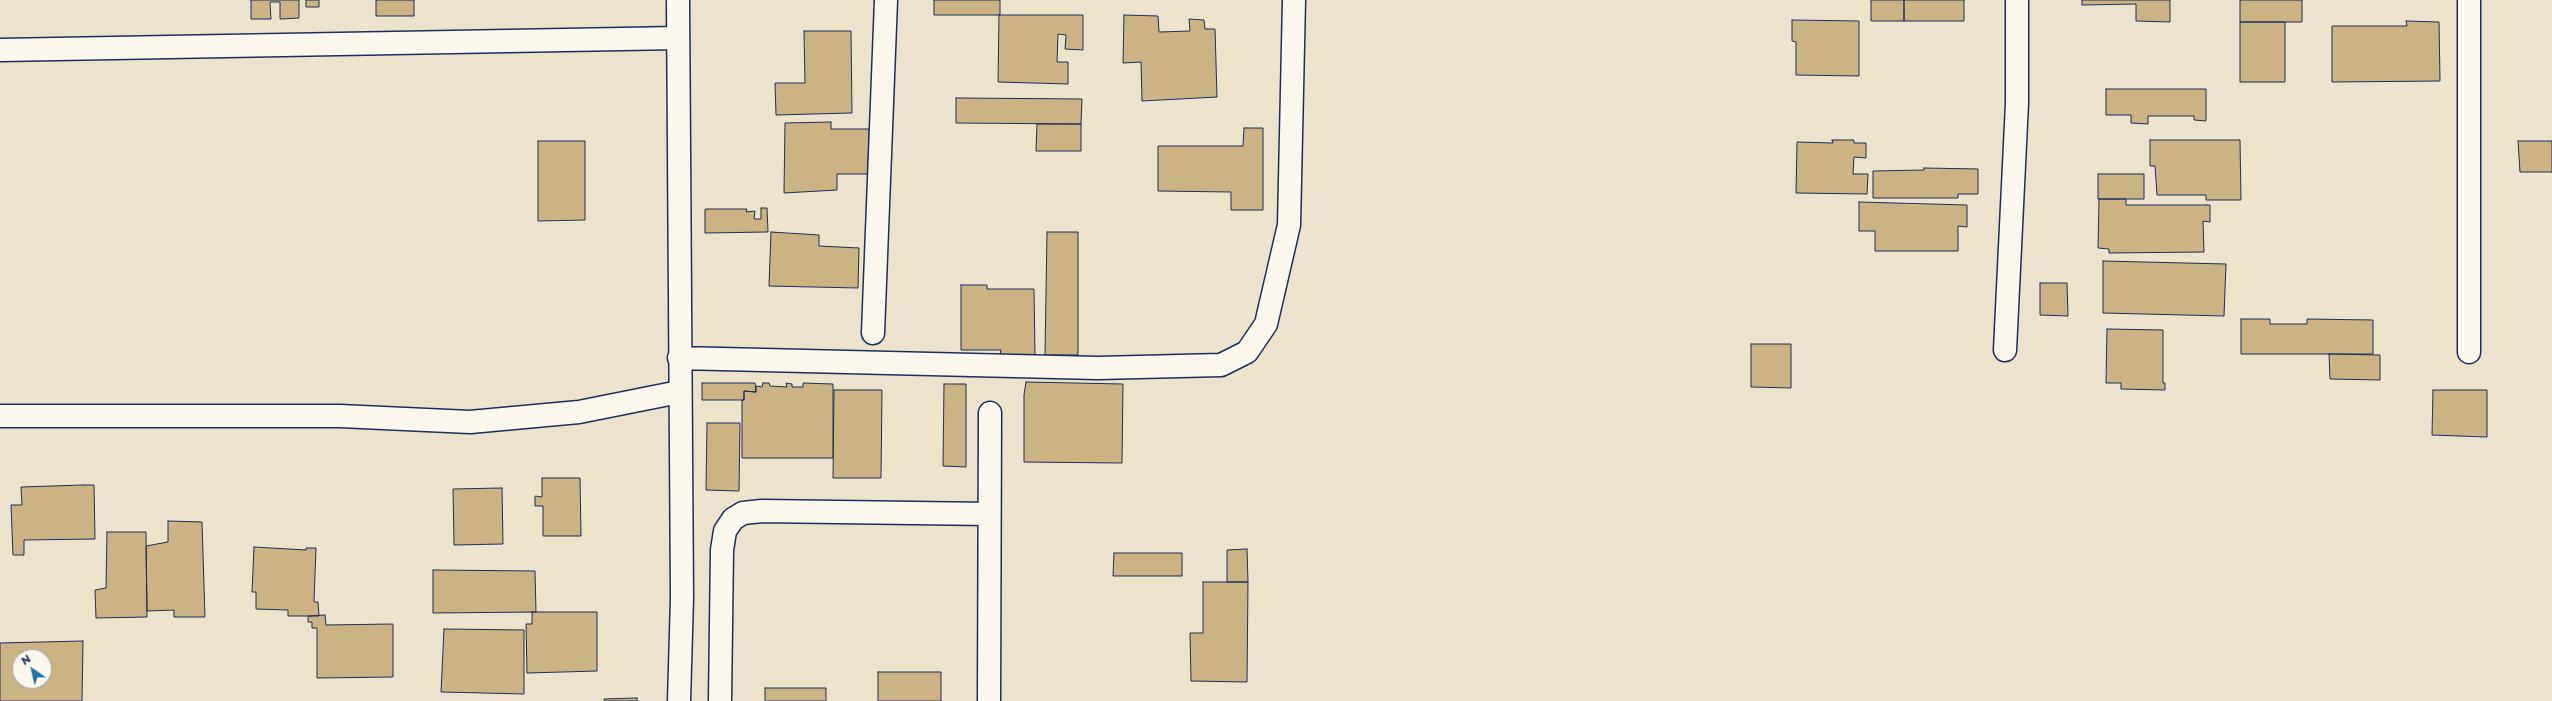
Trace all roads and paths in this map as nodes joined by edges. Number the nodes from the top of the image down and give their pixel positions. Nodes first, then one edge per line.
1 (678, 0) edge
2 (886, 0) edge
3 (1294, 0) edge
4 (2016, 0) edge
5 (2469, 0) edge
6 (678, 38) junction
7 (0, 50) edge
8 (873, 333) dead end
9 (2005, 350) dead end
10 (2469, 352) dead end
11 (680, 358) junction
12 (679, 392) junction
13 (990, 413) dead end
14 (0, 416) edge
15 (989, 514) junction
16 (679, 701) edge
17 (720, 701) edge
18 (988, 701) edge

1 - 6 street
2 - 8 street
3 - 11 street
4 - 9 street
5 - 10 street
6 - 7 street
6 - 11 street
11 - 12 street
12 - 14 street
12 - 16 street
13 - 15 street
15 - 17 street
15 - 18 street

